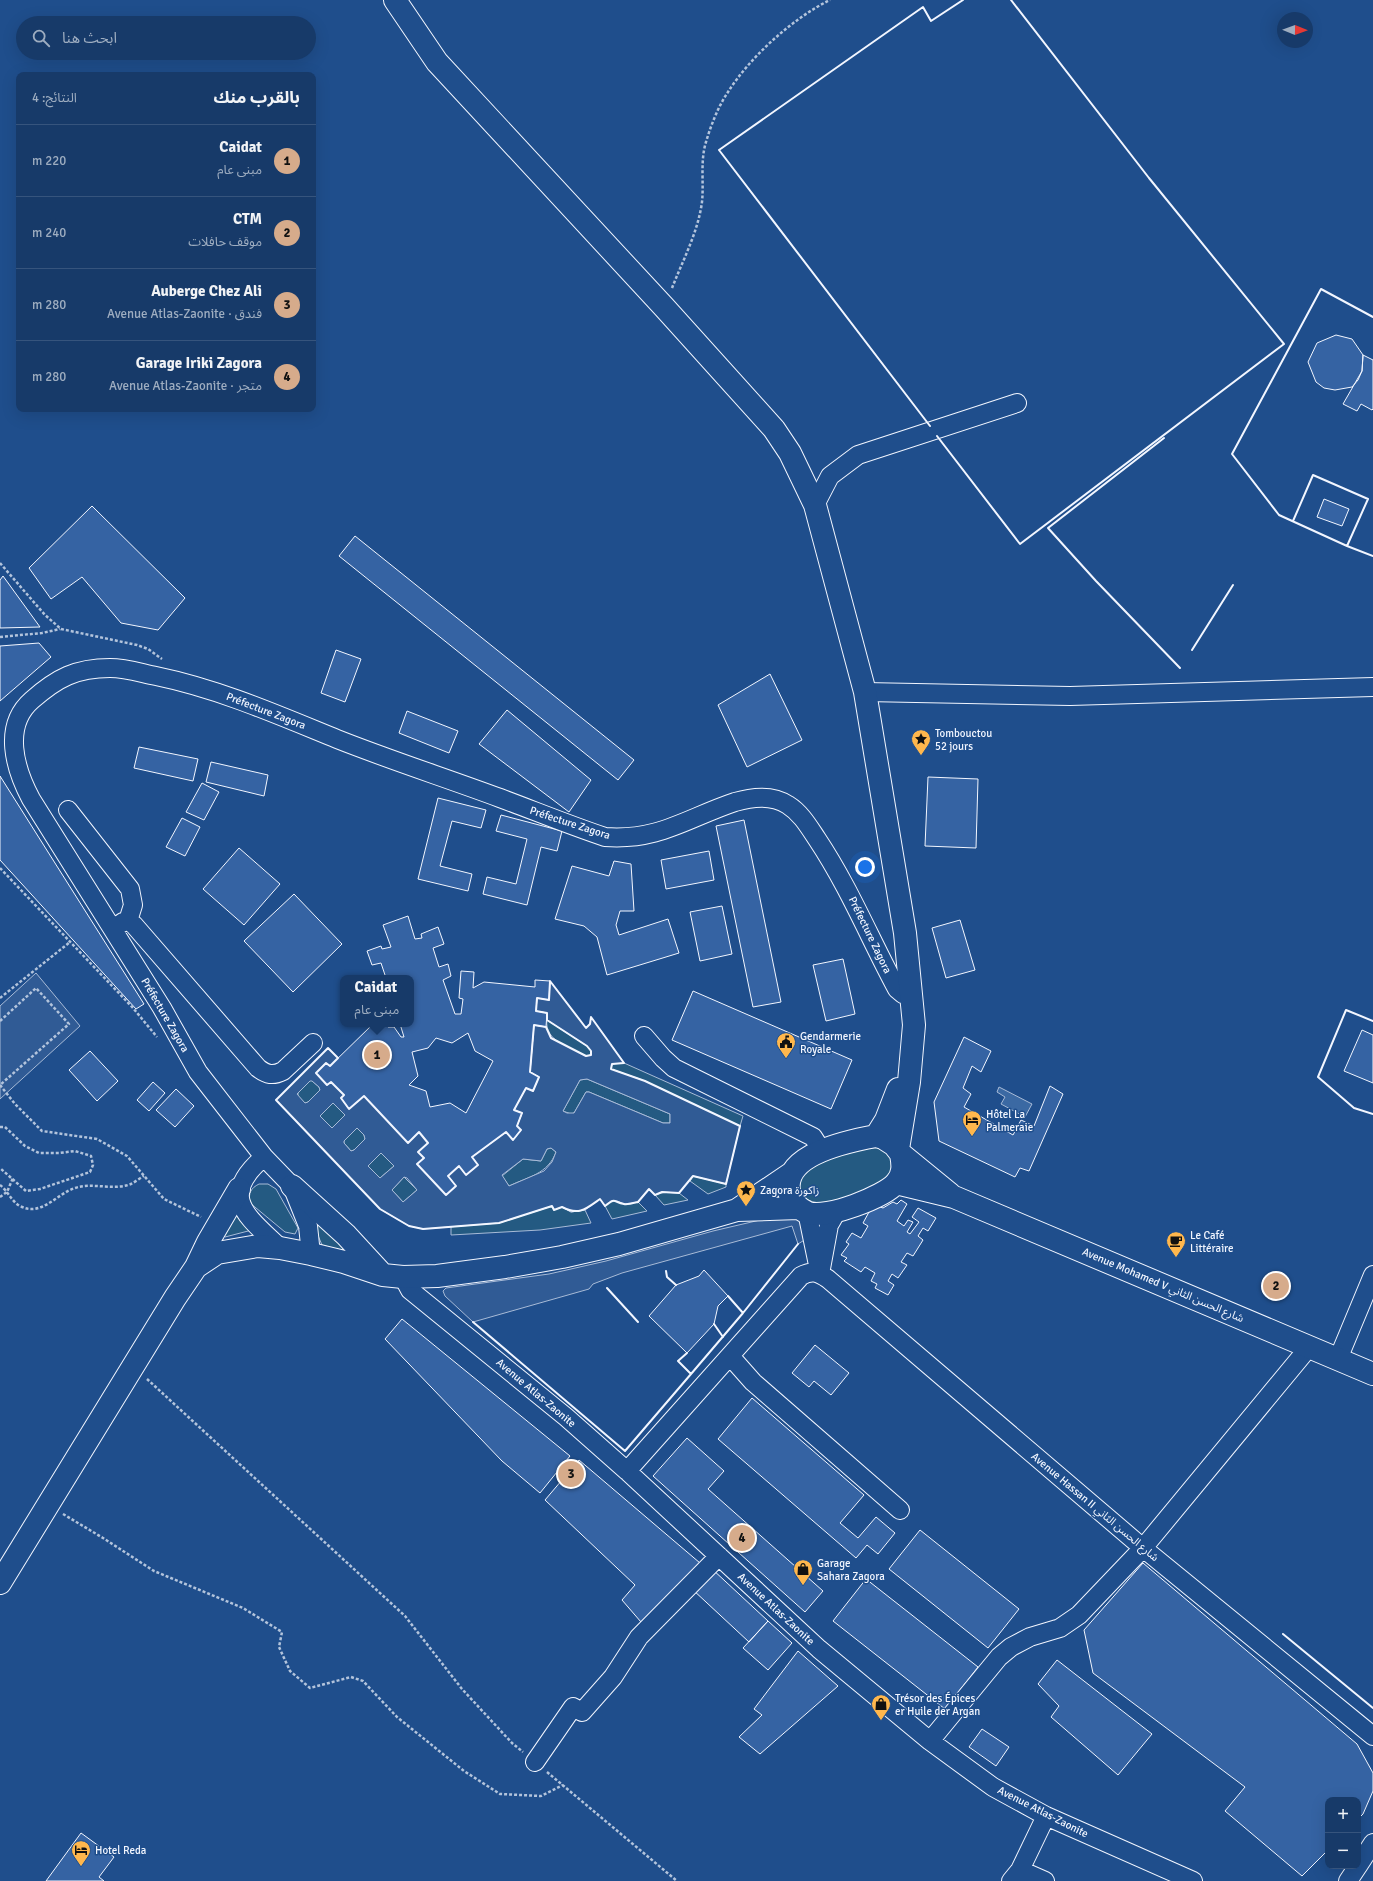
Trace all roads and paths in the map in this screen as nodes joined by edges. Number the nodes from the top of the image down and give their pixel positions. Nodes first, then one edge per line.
1 (395, 0) edge
2 (830, 0) edge
3 (664, 307) junction
4 (1017, 403) dead end
5 (815, 505) junction
6 (0, 563) edge
7 (60, 629) junction
8 (0, 637) edge
9 (167, 663) dead end
10 (1373, 687) edge
11 (865, 692) junction
12 (68, 810) dead end
13 (0, 868) edge
14 (120, 925) junction
15 (70, 942) junction
16 (912, 995) junction
17 (0, 998) edge
18 (0, 1021) edge
19 (644, 1036) dead end
20 (161, 1041) dead end
21 (313, 1042) dead end
22 (912, 1059) junction
23 (0, 1085) edge
24 (0, 1127) edge
25 (876, 1136) junction
26 (822, 1151) junction
27 (900, 1152) junction
28 (264, 1157) junction
29 (0, 1168) edge
30 (792, 1173) junction
31 (144, 1176) junction
32 (13, 1178) junction
33 (896, 1183) junction
34 (0, 1185) edge
35 (292, 1186) junction
36 (239, 1189) junction
37 (7, 1192) junction
38 (0, 1197) edge
39 (954, 1197) junction
40 (737, 1210) junction
41 (803, 1210) junction
42 (837, 1211) junction
43 (217, 1225) junction
44 (280, 1248) junction
45 (311, 1254) junction
46 (196, 1267) junction
47 (820, 1274) junction
48 (1373, 1275) edge
49 (393, 1276) junction
50 (1310, 1346) junction
51 (730, 1356) junction
52 (1338, 1359) junction
53 (133, 1366) junction
54 (1373, 1374) edge
55 (627, 1471) junction
56 (47, 1505) junction
57 (900, 1510) dead end
58 (1143, 1548) junction
59 (719, 1556) junction
60 (0, 1584) edge
61 (1373, 1736) edge
62 (930, 1741) junction
63 (535, 1762) junction
64 (563, 1785) junction
65 (1046, 1816) junction
66 (1373, 1843) edge
67 (1361, 1861) edge
68 (1356, 1869) edge
69 (1015, 1876) edge
70 (677, 1881) edge
71 (1045, 1881) edge
72 (1193, 1881) edge
73 (1348, 1881) edge

1 - 3 main road
2 - 3 path
3 - 5 main road
4 - 5 street
5 - 11 main road
6 - 7 path
7 - 8 path
7 - 9 path
10 - 11 street
11 - 16 main road
12 - 14 street
13 - 15 path
14 - 16 street, Préfecture Zagora
14 - 21 street
14 - 28 street, Préfecture Zagora
15 - 17 path
15 - 20 path
16 - 22 main road
18 - 23 path
19 - 26 street
22 - 25 main road
22 - 27 main road
23 - 31 path
24 - 32 path
25 - 26 main road
25 - 27 main road
26 - 30 main road
27 - 33 main road
27 - 39 main road
28 - 35 street, Préfecture Zagora
28 - 36 street
29 - 32 path
30 - 40 main road
30 - 41 main road
31 - 37 path
31 - 43 path
32 - 37 path
33 - 39 main road
33 - 42 main road
34 - 37 path
35 - 45 street
35 - 49 main road
36 - 43 main road
36 - 44 street
37 - 38 path
39 - 50 main road, Avenue Mohamed V شارع الحسن الثاني
40 - 41 main road
40 - 49 main road
41 - 42 main road
41 - 47 street
42 - 47 street
43 - 46 main road
44 - 45 main road
44 - 46 main road
45 - 49 main road
46 - 53 main road
47 - 51 street
47 - 58 street, Avenue Hassan II شارع الحسن الثاني
48 - 52 street
49 - 55 street, Avenue Atlas-Zaonite
50 - 52 main road, Avenue Mohamed V شارع الحسن الثاني
50 - 58 street
51 - 55 street
51 - 57 street
52 - 54 main road, Avenue Mohamed V شارع الحسن الثاني
53 - 56 main road
53 - 63 path
55 - 59 street, Avenue Atlas-Zaonite
56 - 60 main road
56 - 64 path
58 - 61 street, Avenue Hassan II شارع الحسن الثاني
58 - 62 street
59 - 62 street, Avenue Atlas-Zaonite
59 - 63 street
62 - 65 street, Avenue Atlas-Zaonite
63 - 64 path
64 - 70 path
65 - 69 street
65 - 72 street, Avenue Atlas-Zaonite
66 - 67 street
68 - 73 street
69 - 71 street

